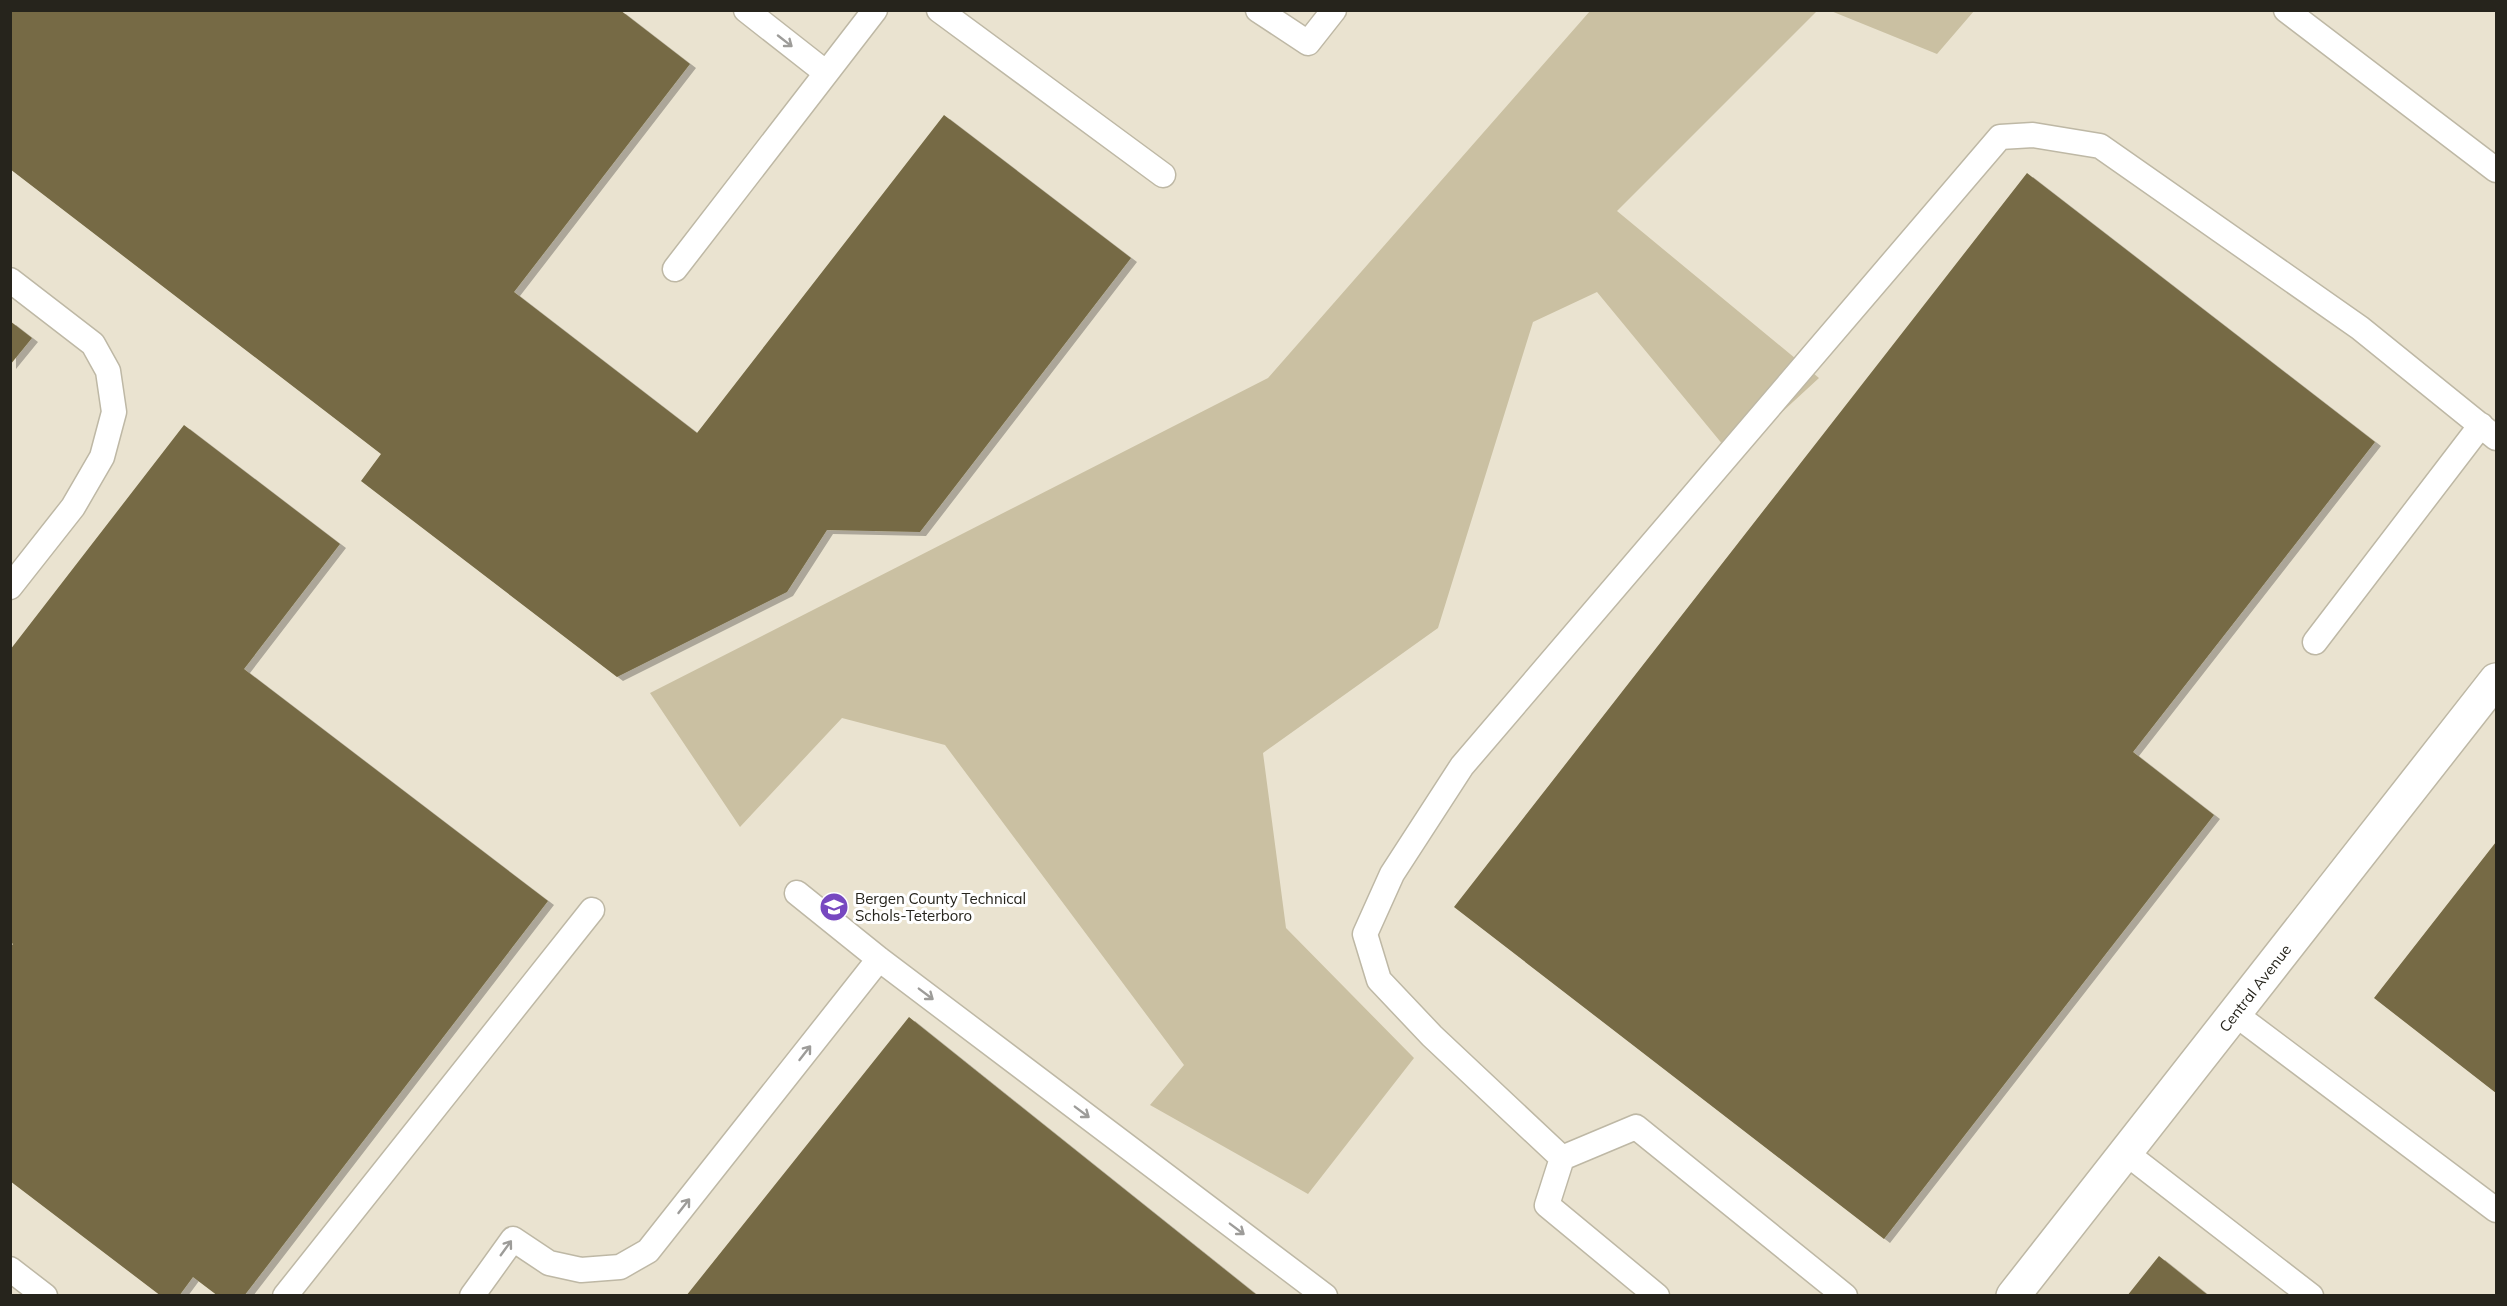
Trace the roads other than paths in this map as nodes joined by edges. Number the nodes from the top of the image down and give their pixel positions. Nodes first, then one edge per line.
1 (746, 10) edge
2 (875, 10) edge
3 (939, 10) edge
4 (1258, 10) edge
5 (1334, 10) edge
6 (2286, 10) edge
7 (825, 72) junction
8 (2496, 170) edge
9 (1163, 175) dead end
10 (675, 269) dead end
11 (10, 280) edge
12 (2488, 432) edge
13 (10, 587) edge
14 (2315, 642) dead end
15 (2496, 680) edge
16 (797, 893) dead end
17 (591, 910) dead end
18 (879, 959) junction
19 (2235, 1014) junction
20 (2126, 1153) junction
21 (1562, 1158) junction
22 (2496, 1210) edge
23 (10, 1269) edge
24 (45, 1296) edge
25 (285, 1296) edge
26 (472, 1296) edge
27 (1325, 1296) edge
28 (1657, 1296) edge
29 (1845, 1296) edge
30 (2013, 1296) edge
31 (2312, 1296) edge

1 -> 7 lane
2 - 7 lane
3 - 9 lane
4 - 5 lane
6 - 8 lane
7 - 10 lane
11 - 13 lane
12 - 14 lane
12 - 21 lane
15 - 19 street, Central Avenue
16 - 18 lane
17 - 25 lane
26 -> 18 lane
18 -> 27 lane
19 - 20 street, Central Avenue
19 - 22 lane
20 - 30 street, Central Avenue
20 - 31 lane
21 - 28 lane
21 - 29 lane
23 - 24 lane

